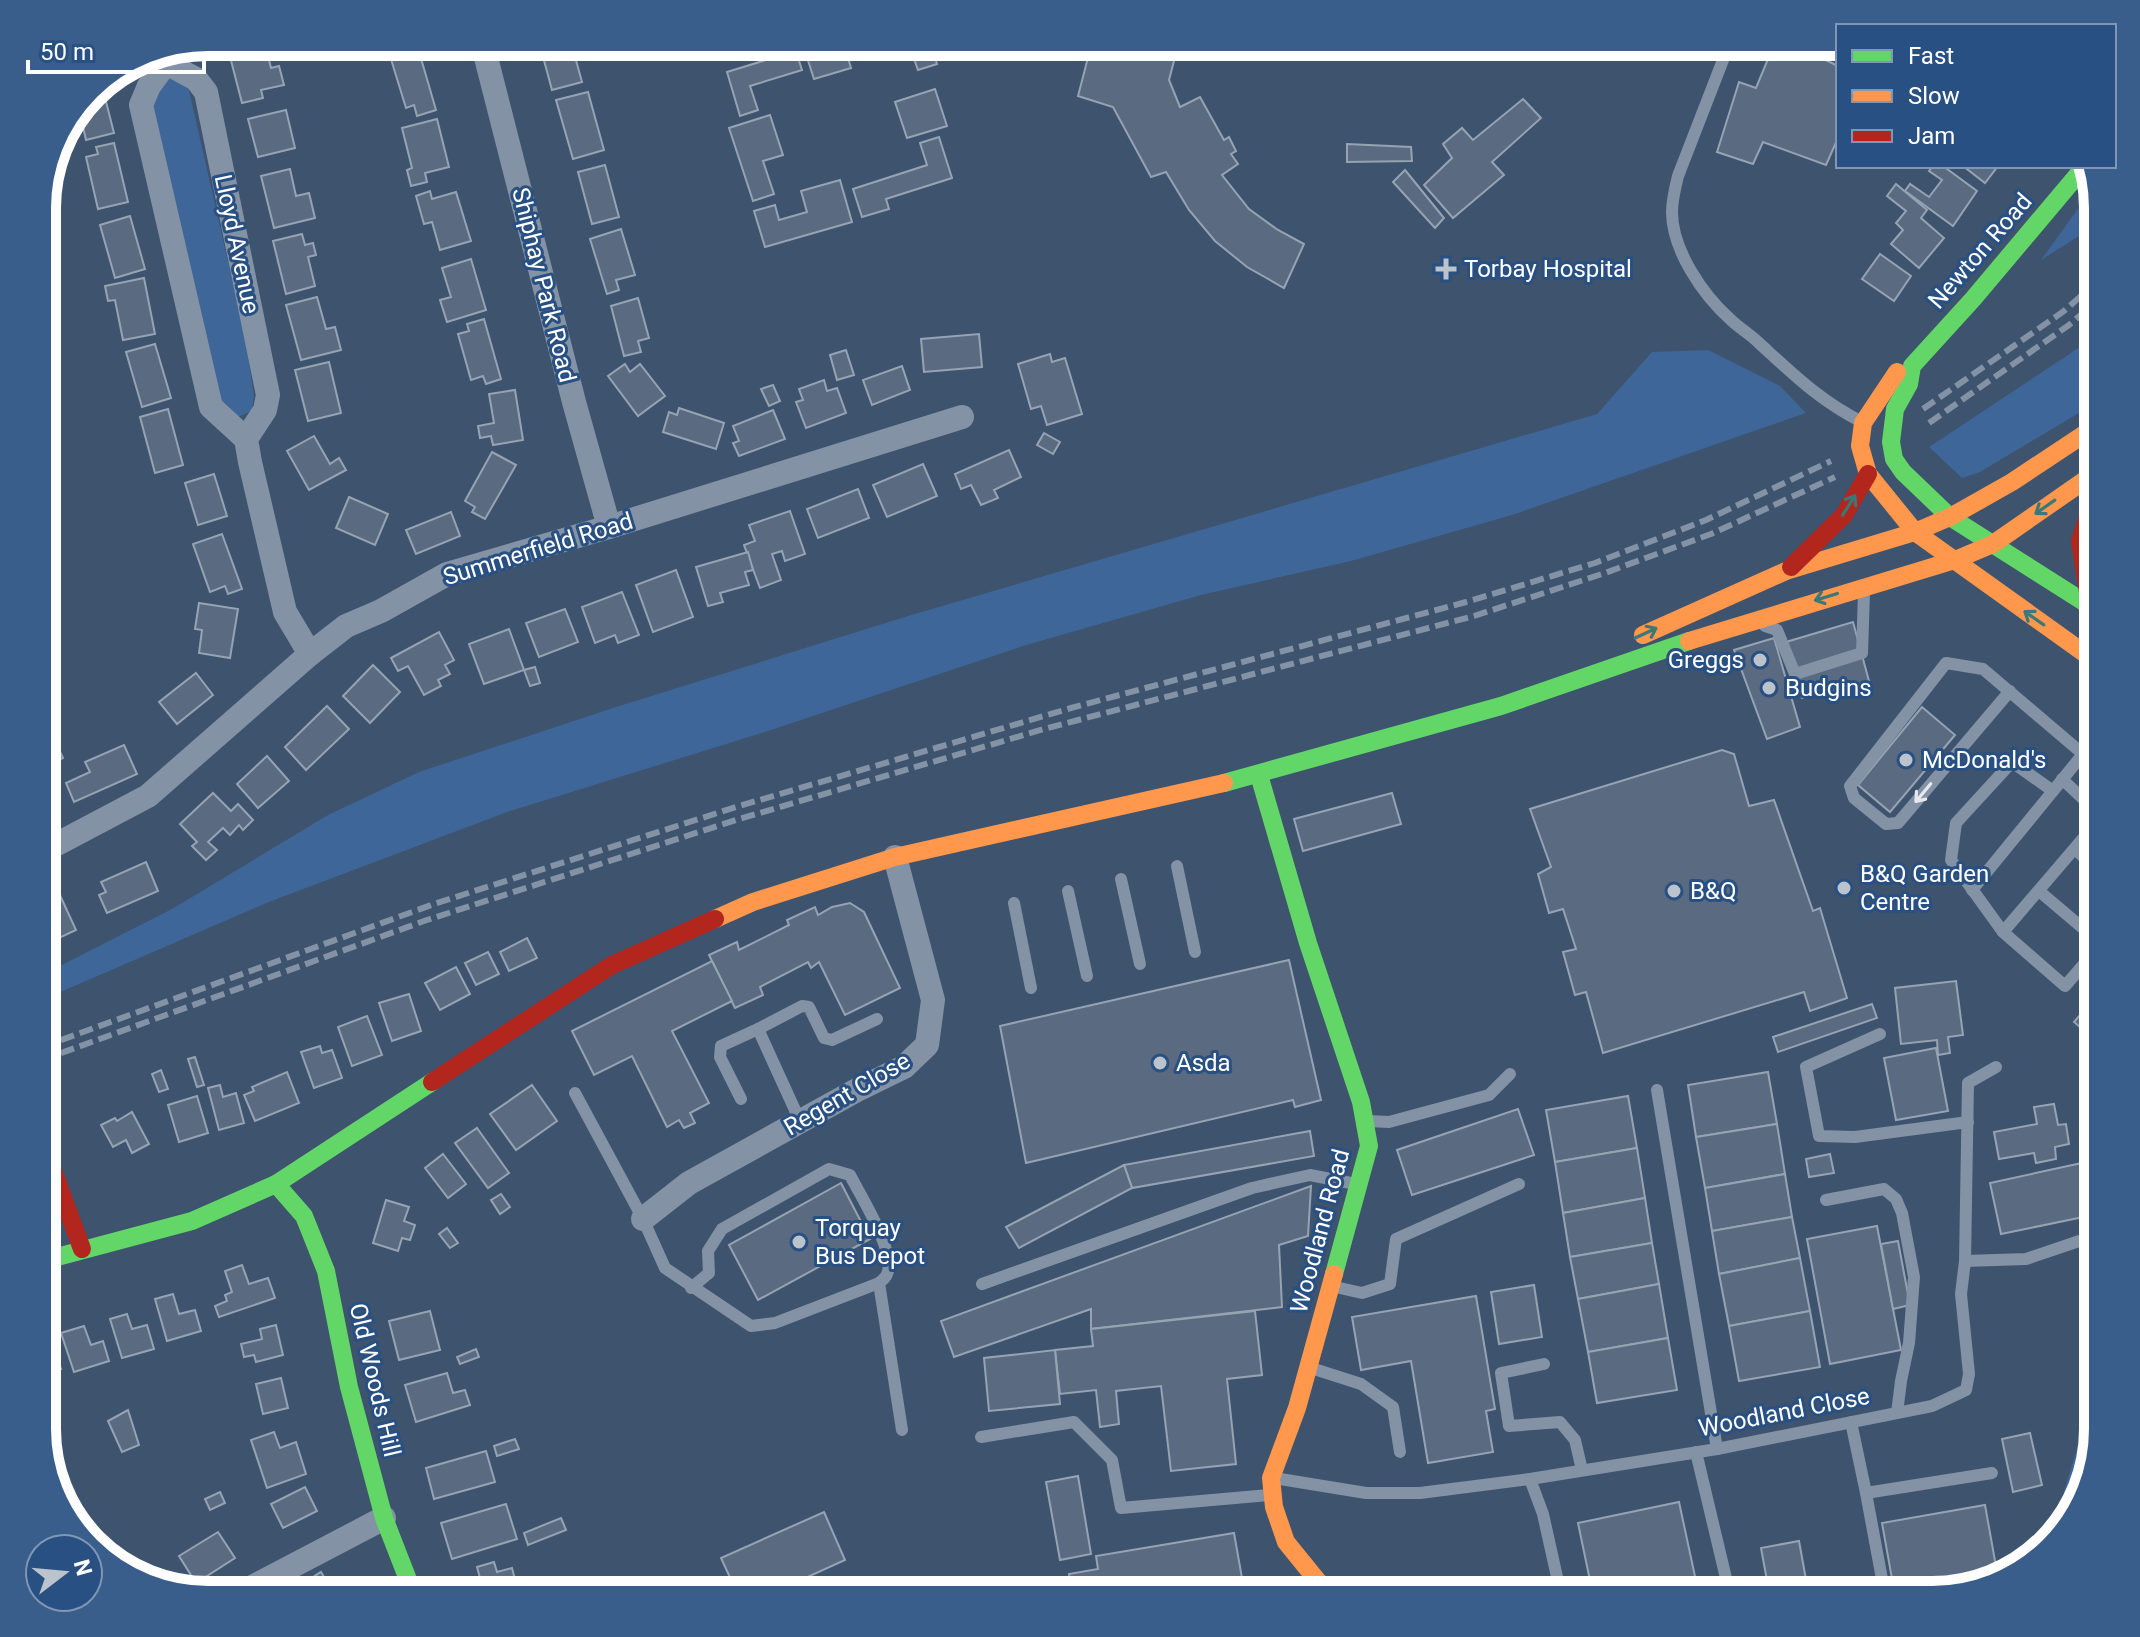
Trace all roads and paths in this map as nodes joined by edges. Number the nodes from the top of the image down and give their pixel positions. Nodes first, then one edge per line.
1 (486, 56) edge
2 (1725, 56) edge
3 (170, 61) edge
4 (162, 63) edge
5 (2080, 172) edge
6 (1912, 366) junction
7 (962, 417) dead end
8 (1863, 423) junction
9 (1892, 427) junction
10 (2084, 434) edge
11 (246, 439) junction
12 (1868, 474) junction
13 (2084, 481) edge
14 (1950, 517) junction
15 (609, 527) junction
16 (2084, 529) edge
17 (1915, 532) junction
18 (1993, 544) junction
19 (1955, 560) junction
20 (2084, 560) edge
21 (1786, 571) junction
22 (1864, 586) junction
23 (2084, 602) edge
24 (1750, 620) junction
25 (2084, 653) edge
26 (310, 654) junction
27 (2010, 691) junction
28 (1501, 706) junction
29 (2083, 754) joint
30 (1259, 775) junction
31 (2062, 779) junction
32 (2053, 791) junction
33 (2084, 800) edge
34 (2084, 838) edge
35 (56, 845) edge
36 (2075, 849) junction
37 (895, 857) junction
38 (2084, 857) edge
39 (1177, 866) dead end
40 (1121, 879) dead end
41 (1972, 890) junction
42 (1068, 891) dead end
43 (2039, 891) junction
44 (1014, 903) dead end
45 (2084, 929) edge
46 (2003, 932) junction
47 (1195, 952) dead end
48 (1140, 964) dead end
49 (2084, 964) edge
50 (1087, 976) dead end
51 (1031, 988) dead end
52 (877, 1019) dead end
53 (758, 1029) junction
54 (1880, 1034) dead end
55 (1996, 1067) dead end
56 (1510, 1074) dead end
57 (1657, 1090) dead end
58 (575, 1093) dead end
59 (741, 1099) dead end
60 (800, 1121) junction
61 (1365, 1121) junction
62 (1968, 1122) junction
63 (56, 1179) edge
64 (276, 1184) junction
65 (1519, 1184) dead end
66 (1358, 1185) junction
67 (1826, 1200) dead end
68 (643, 1219) junction
69 (2084, 1239) edge
70 (82, 1249) junction
71 (56, 1257) edge
72 (1965, 1261) junction
73 (879, 1283) junction
74 (982, 1284) dead end
75 (1330, 1286) junction
76 (691, 1288) junction
77 (1544, 1364) dead end
78 (1308, 1367) junction
79 (1897, 1413) junction
80 (1851, 1422) junction
81 (902, 1430) dead end
82 (981, 1437) dead end
83 (1717, 1449) junction
84 (1400, 1452) dead end
85 (1696, 1452) junction
86 (1582, 1470) junction
87 (1992, 1473) dead end
88 (1530, 1479) junction
89 (1272, 1486) junction
90 (1866, 1493) junction
91 (384, 1518) junction
92 (264, 1581) edge
93 (409, 1581) edge
94 (1318, 1581) edge
95 (1558, 1581) edge
96 (1727, 1581) edge
97 (1882, 1581) edge

1 - 15 street, Shiphay Park Road
2 - 8 lane
3 - 11 street, Lloyd Avenue
4 - 11 street, Lloyd Avenue
5 - 6 main road, Newton Road
6 - 8 main road, Newton Road
6 - 9 main road, Newton Road
7 - 15 street, Summerfield Road
8 - 9 lane
8 - 12 main road
9 - 14 main road, Newton Road
10 - 14 main road
11 - 26 street
12 - 17 main road
21 -> 12 main road
13 -> 18 main road
14 - 17 main road
14 - 18 main road, Newton Road
15 - 26 street, Summerfield Road
16 - 20 main road
17 - 19 main road
17 - 21 main road
18 - 19 main road
18 - 23 main road, Newton Road
19 - 22 main road
25 -> 19 main road
28 -> 21 main road
22 -> 24 main road
22 - 24 lane
24 - 28 main road
26 - 35 street, Summerfield Road
27 -> 27 lane
27 - 29 lane
28 - 30 main road
29 - 31 lane
30 - 37 main road
30 - 61 main road, Woodland Road
31 - 32 lane
31 - 33 lane
32 - 41 lane
32 - 41 lane
34 - 36 lane
36 - 38 lane
36 - 43 lane
37 - 60 street, Regent Close
37 - 64 main road
39 - 47 lane
40 - 48 lane
41 - 46 lane
42 - 50 lane
43 - 45 lane
43 - 46 lane
44 - 51 lane
46 - 49 lane
52 - 53 lane
53 - 59 lane
53 - 60 lane
54 - 62 lane
55 - 62 lane, Woodland Close
56 - 61 lane
57 - 83 lane
58 - 68 lane
60 - 68 street, Regent Close
61 - 66 main road, Woodland Road
62 - 72 lane, Woodland Close
63 - 70 main road
64 - 70 main road
64 - 91 main road, Old Woods Hill
65 - 75 lane
66 - 74 lane
66 - 75 main road, Woodland Road
67 - 79 lane
68 - 76 lane
69 - 72 lane
70 - 71 main road
72 - 79 lane, Woodland Close
73 - 76 lane
73 - 76 lane
73 - 81 lane
75 - 78 main road, Woodland Road
77 - 86 lane
78 - 84 lane
78 - 89 main road, Woodland Road
79 - 80 lane, Woodland Close
80 - 83 lane, Woodland Close
80 - 90 lane
82 - 89 lane, Woodland Close
83 - 85 lane, Woodland Close
85 - 86 lane, Woodland Close
85 - 96 lane
86 - 88 lane, Woodland Close
87 - 90 lane
88 - 89 lane, Woodland Close
88 - 95 lane
89 - 94 main road
90 - 97 lane
91 - 92 street
91 - 93 main road, Old Woods Hill

